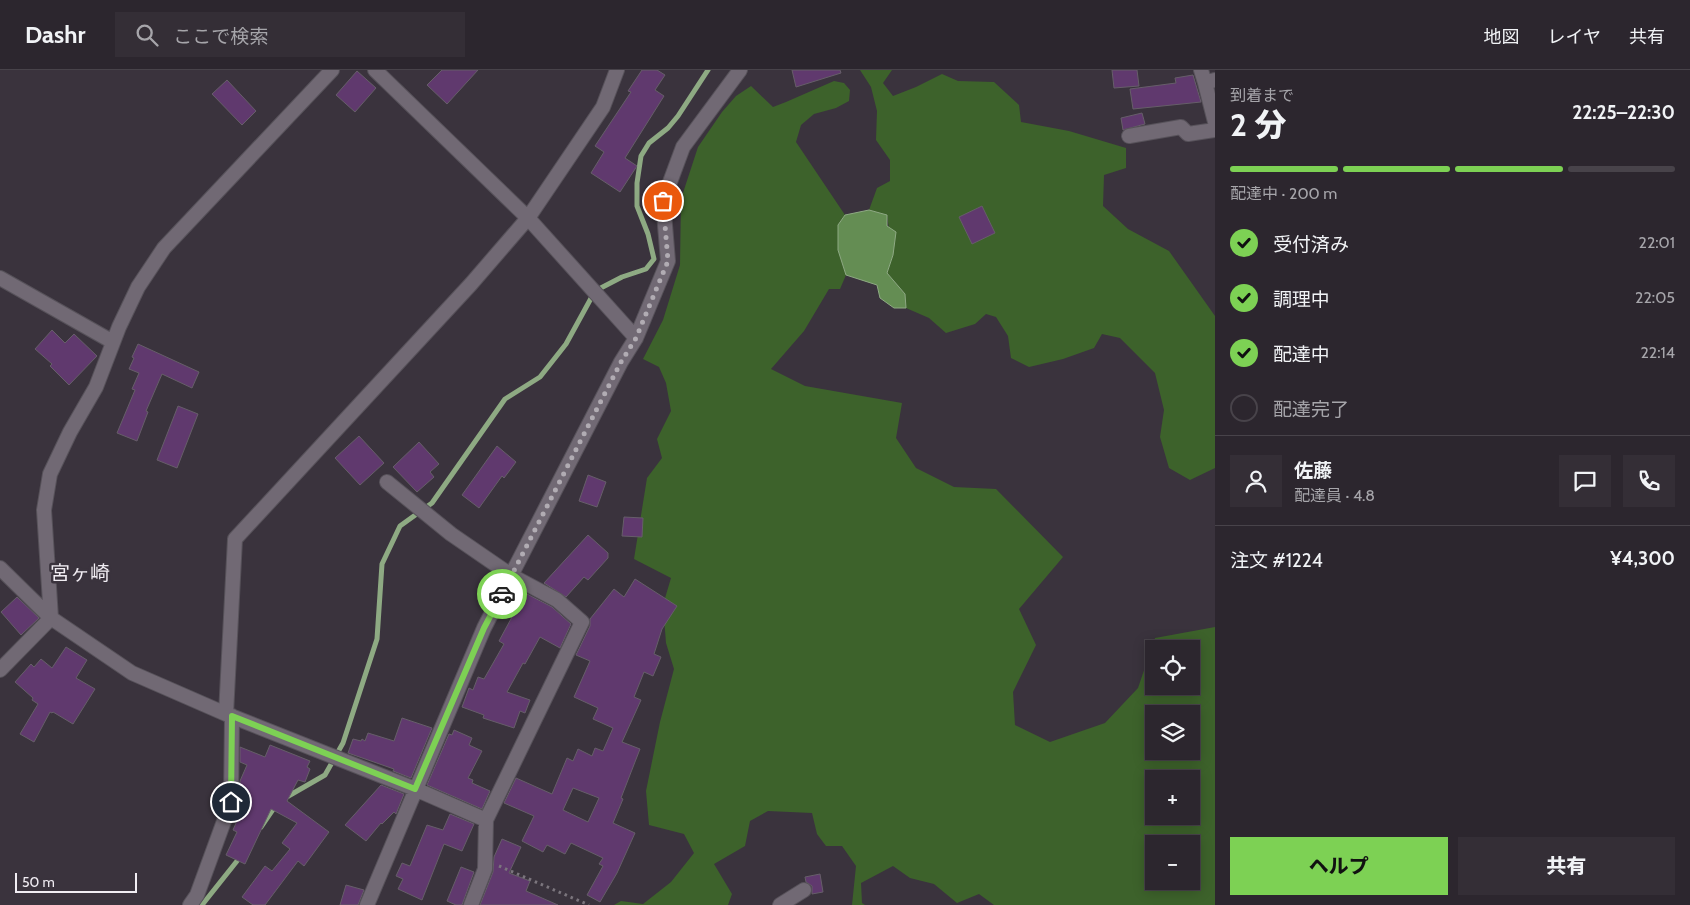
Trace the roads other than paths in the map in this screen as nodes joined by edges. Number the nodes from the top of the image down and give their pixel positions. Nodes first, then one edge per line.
1 (332, 70) edge
2 (375, 70) edge
3 (617, 70) edge
4 (740, 70) edge
5 (1207, 78) edge
6 (1215, 122) edge
7 (1215, 130) edge
8 (1129, 136) dead end
9 (528, 218) junction
10 (0, 278) edge
11 (636, 338) junction
12 (113, 342) junction
13 (387, 482) dead end
14 (0, 568) edge
15 (512, 576) junction
16 (51, 618) junction
17 (0, 670) edge
18 (229, 715) junction
19 (415, 789) junction
20 (486, 820) junction
21 (804, 890) dead end
22 (190, 905) edge
23 (367, 905) edge
24 (471, 905) edge
25 (780, 905) edge

1 - 12 street
2 - 9 street
3 - 9 street
4 - 11 street
5 - 6 street
7 - 8 street
9 - 11 street
9 - 18 street
10 - 12 street
11 - 15 street
12 - 16 street
13 - 15 street
14 - 16 street
15 - 19 street
15 - 20 street
16 - 17 street
16 - 18 street
18 - 19 street
18 - 22 street
19 - 20 street
19 - 23 street
20 - 24 street
21 - 25 street

